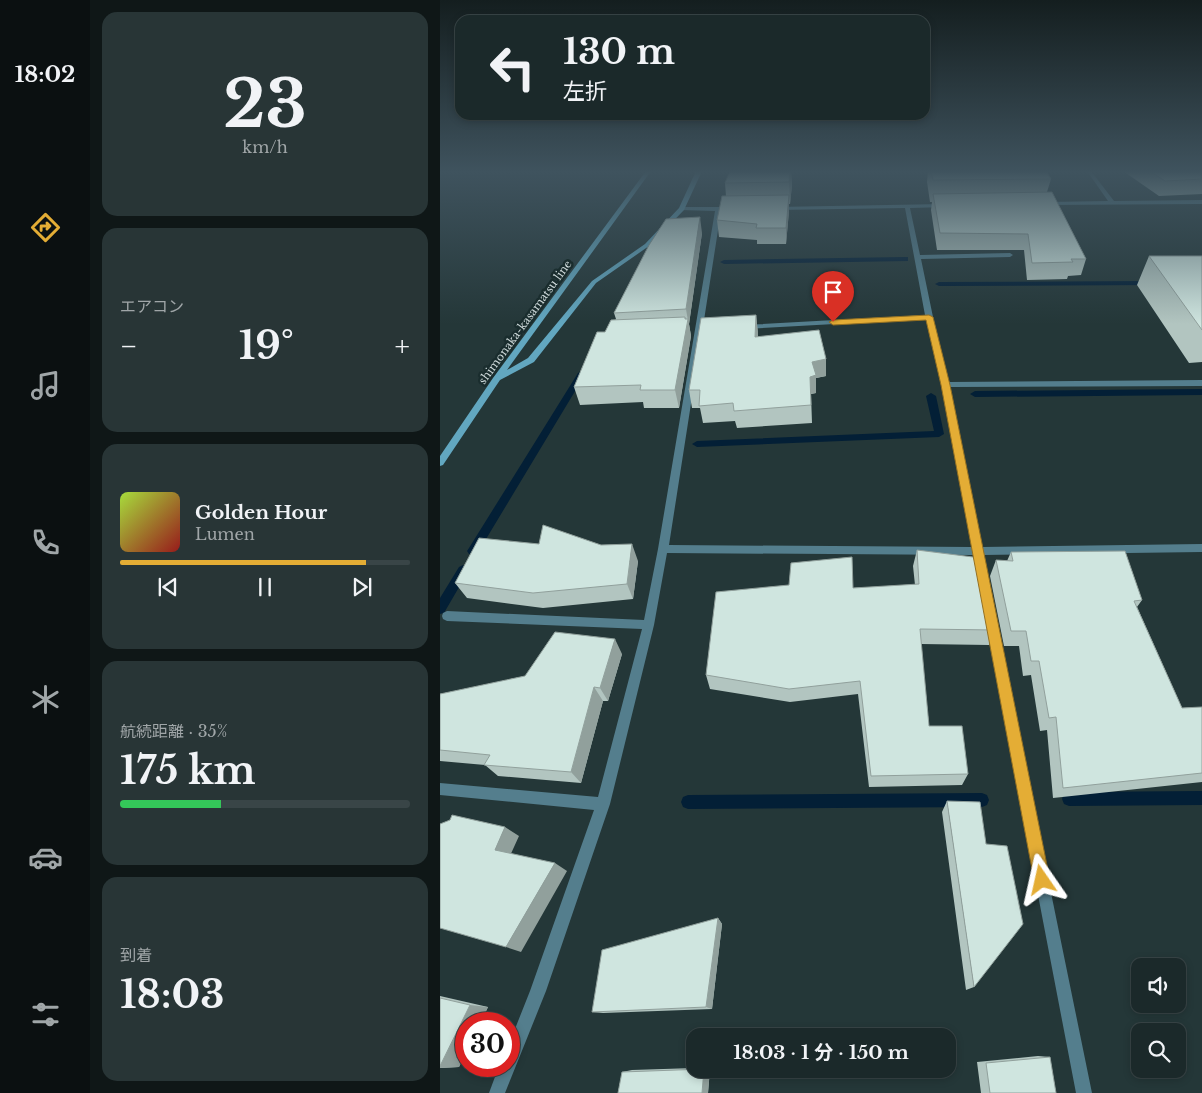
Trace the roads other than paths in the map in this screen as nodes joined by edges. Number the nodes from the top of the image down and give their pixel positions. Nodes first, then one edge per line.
1 (610, 222) edge
2 (669, 222) edge
3 (720, 222) edge
4 (910, 222) edge
5 (1010, 255) dead end
6 (917, 256) junction
7 (929, 317) junction
8 (737, 327) edge
9 (496, 380) junction
10 (1202, 383) edge
11 (946, 385) junction
12 (440, 463) edge
13 (1202, 548) edge
14 (663, 549) junction
15 (977, 551) junction
16 (982, 580) edge
17 (988, 609) edge
18 (447, 616) dead end
19 (649, 625) junction
20 (440, 789) edge
21 (603, 804) junction
22 (520, 1036) edge
23 (503, 1077) edge
24 (497, 1093) edge
25 (1084, 1093) edge

1 - 9 main road, shimonaka-kasamatsu line
2 - 9 main road
3 - 14 street
4 - 6 street
5 - 6 street
6 - 7 street
7 - 8 street
7 - 11 street
9 - 12 main road, shimonaka-kasamatsu line
10 - 11 street
11 - 15 street
13 - 15 street
14 - 15 street
14 - 19 street
15 - 16 street
17 - 25 street
18 - 19 street
19 - 21 street
20 - 21 street
21 - 22 street
23 - 24 street

